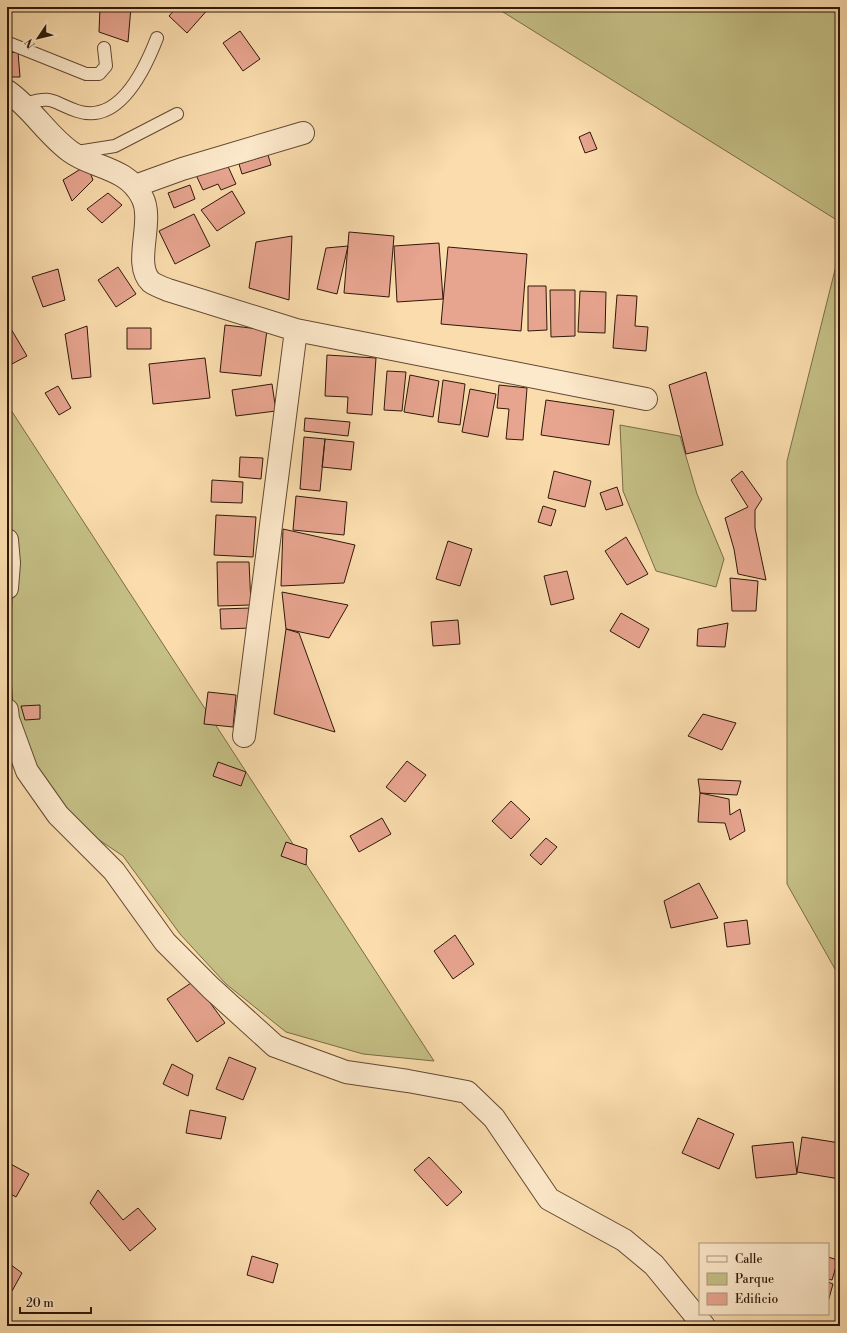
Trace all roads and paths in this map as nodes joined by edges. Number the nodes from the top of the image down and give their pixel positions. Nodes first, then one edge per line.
1 (157, 38) dead end
2 (7, 45) edge
3 (104, 48) dead end
4 (7, 91) edge
5 (25, 104) junction
6 (178, 114) dead end
7 (303, 133) dead end
8 (72, 153) junction
9 (135, 186) junction
10 (296, 330) junction
11 (646, 399) dead end
12 (7, 540) edge
13 (7, 588) edge
14 (7, 710) edge
15 (244, 736) dead end
16 (704, 1326) edge

1 - 5 lane
2 - 3 lane
4 - 5 street
5 - 8 street
6 - 8 lane
7 - 9 street
8 - 9 street
9 - 10 street
10 - 11 street
10 - 15 street
12 - 13 street
14 - 16 street

